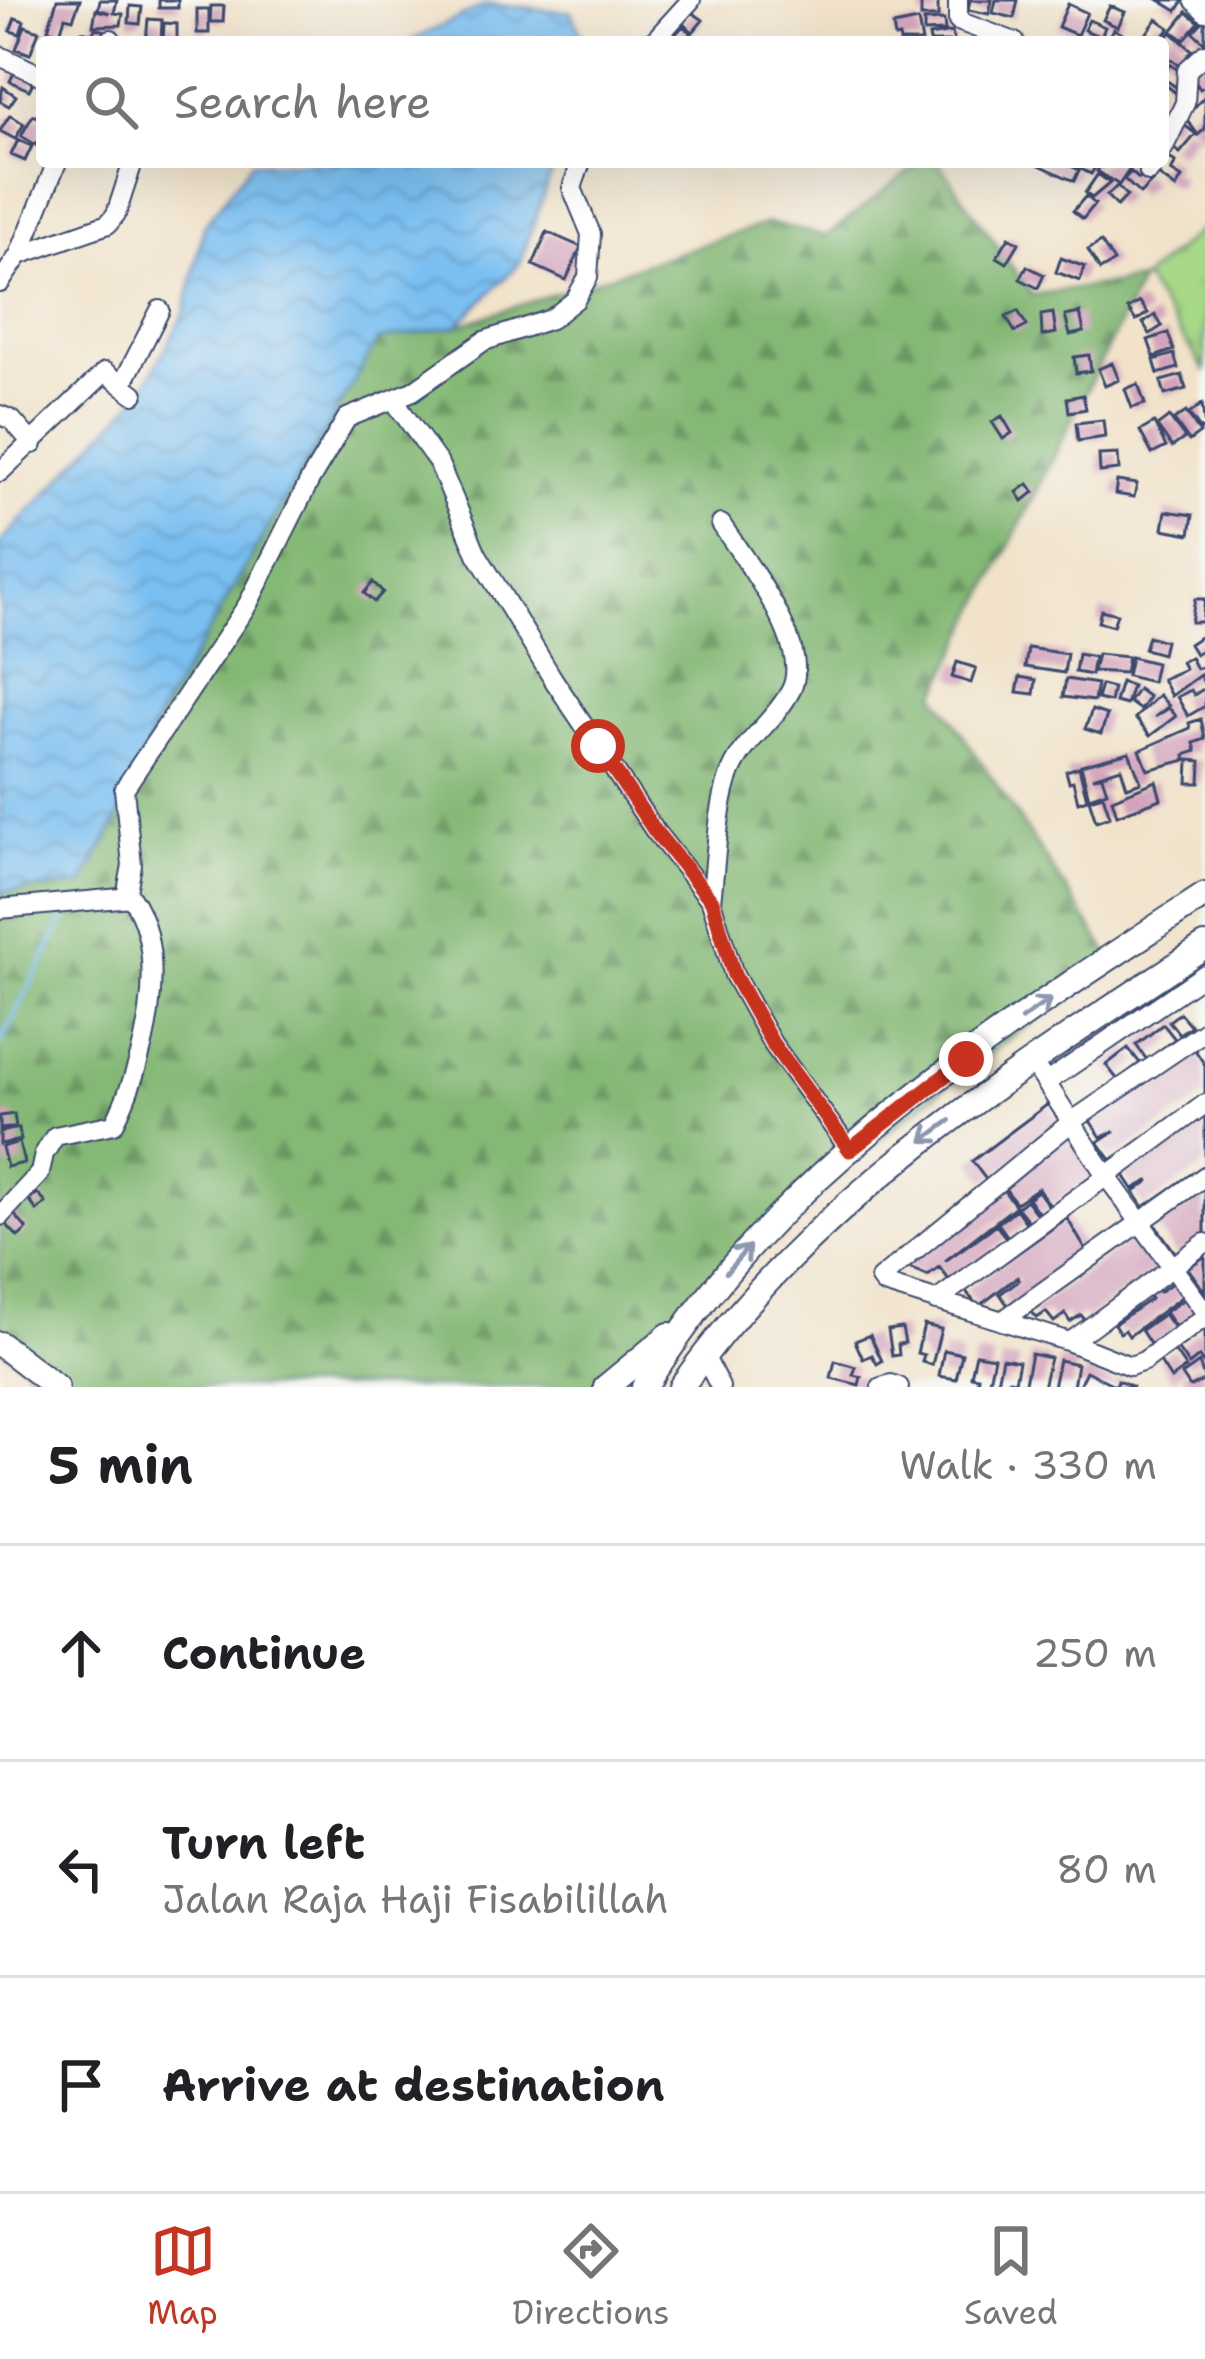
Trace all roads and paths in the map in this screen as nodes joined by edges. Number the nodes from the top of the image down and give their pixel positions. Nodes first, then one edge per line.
1 (691, 0) edge
2 (958, 0) edge
3 (1194, 0) edge
4 (1205, 12) edge
5 (658, 36) edge
6 (999, 36) edge
7 (1205, 54) edge
8 (0, 56) edge
9 (36, 73) edge
10 (1169, 136) edge
11 (55, 168) edge
12 (131, 168) edge
13 (579, 168) edge
14 (19, 255) junction
15 (0, 284) edge
16 (160, 310) dead end
17 (393, 399) junction
18 (0, 415) edge
19 (32, 444) junction
20 (0, 472) edge
21 (721, 524) dead end
22 (1205, 895) edge
23 (126, 897) junction
24 (712, 901) junction
25 (0, 909) edge
26 (1205, 946) edge
27 (1205, 974) edge
28 (1205, 1031) edge
29 (1032, 1060) junction
30 (1047, 1082) junction
31 (1205, 1104) edge
32 (1074, 1120) junction
33 (850, 1150) junction
34 (1105, 1174) junction
35 (1205, 1176) edge
36 (0, 1216) edge
37 (1139, 1220) junction
38 (1205, 1243) edge
39 (1173, 1265) junction
40 (936, 1300) junction
41 (1205, 1314) edge
42 (689, 1319) junction
43 (1002, 1321) junction
44 (1070, 1342) junction
45 (0, 1344) edge
46 (692, 1375) edge
47 (56, 1387) edge
48 (607, 1387) edge
49 (644, 1387) edge
50 (720, 1387) edge
51 (881, 1387) edge
52 (899, 1387) edge

1 - 5 street
2 - 6 street
3 - 4 street
7 - 10 street
8 - 9 street
11 - 14 street
12 - 14 street
13 - 17 street
14 - 15 street
16 - 19 street
17 - 23 street
17 - 24 street
18 - 19 street
19 - 20 street
21 - 24 street
33 -> 22 main road
23 - 25 street
23 - 36 street
24 - 33 street
26 - 29 main road
27 - 30 street
28 - 32 street
29 - 30 street
29 -> 46 main road
30 - 32 street
31 - 34 street
32 - 34 street
32 - 40 street
42 -> 33 main road
34 - 37 street
34 - 40 street
35 - 37 street
37 - 39 street
37 - 43 street
38 - 39 street
39 - 41 street
39 - 44 street
40 - 43 street
41 - 44 street
42 - 48 main road
42 - 49 main road
43 - 44 street
45 - 47 main road
46 - 50 street
51 - 52 street

